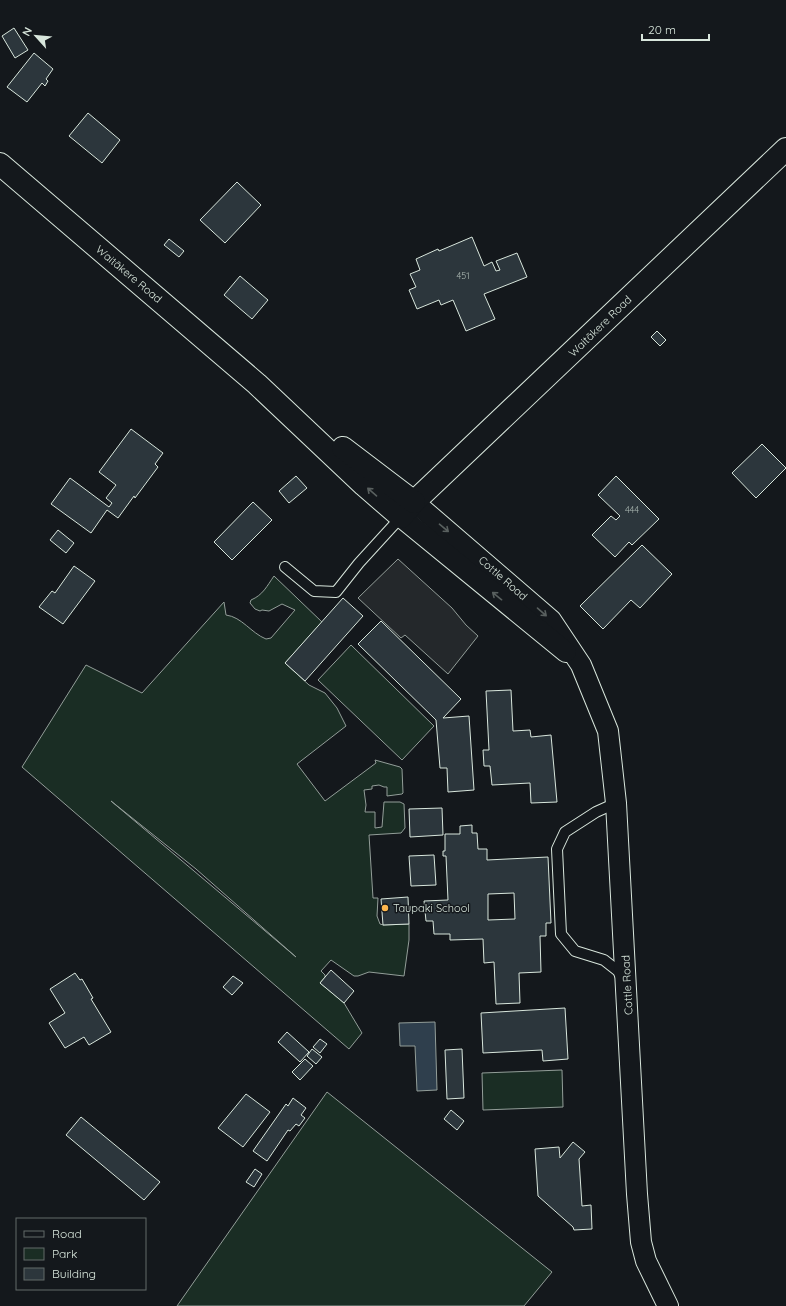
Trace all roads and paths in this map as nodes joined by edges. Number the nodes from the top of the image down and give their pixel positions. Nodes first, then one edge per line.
1 (786, 149) edge
2 (0, 164) edge
3 (408, 510) junction
4 (285, 567) dead end
5 (616, 803) junction
6 (627, 988) junction
7 (668, 1306) edge

1 - 3 street, Waitākere Road
2 - 3 street, Waitākere Road
3 - 4 lane
3 - 5 street, Cottle Road
5 - 6 street, Cottle Road
5 - 6 lane
6 - 7 street, Cottle Road

